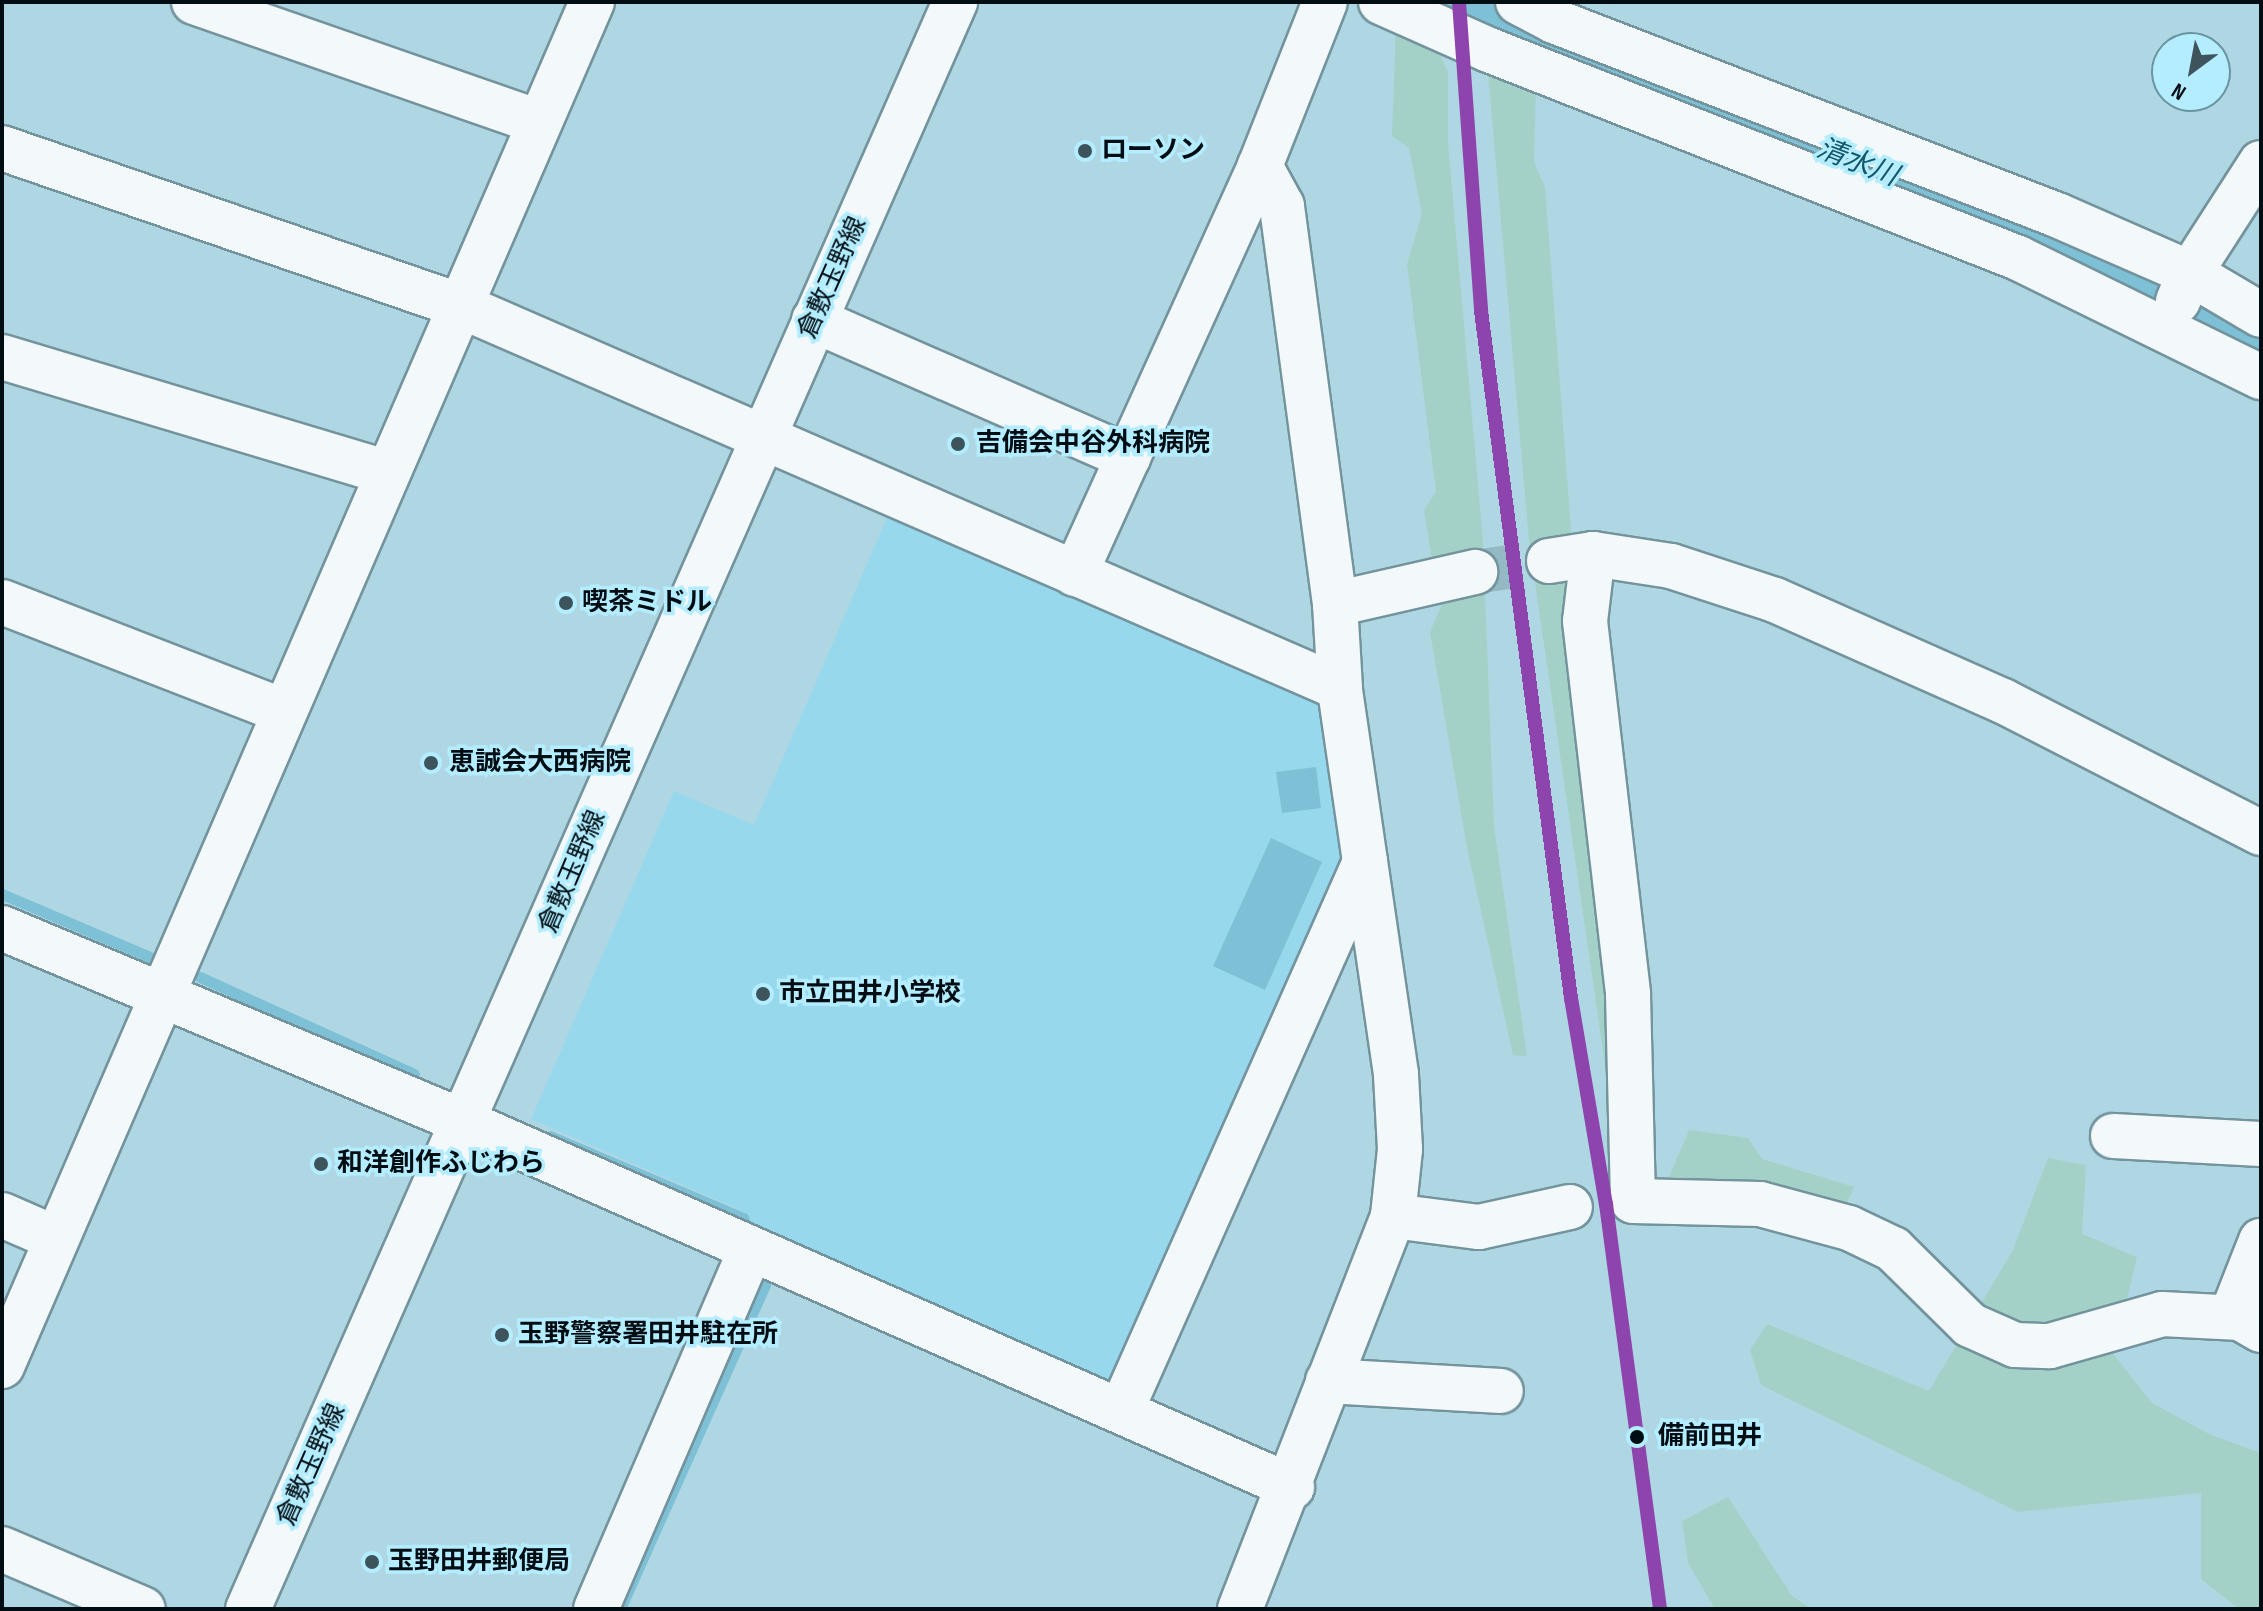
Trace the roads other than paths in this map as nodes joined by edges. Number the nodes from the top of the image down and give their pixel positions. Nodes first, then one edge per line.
1 (194, 2) edge
2 (592, 2) edge
3 (955, 2) edge
4 (1325, 2) edge
5 (1381, 2) edge
6 (1518, 2) edge
7 (539, 122) junction
8 (2, 148) edge
9 (2261, 163) edge
10 (1260, 166) junction
11 (2190, 273) junction
12 (461, 306) junction
13 (2261, 315) edge
14 (814, 320) junction
15 (2167, 327) junction
16 (2, 357) edge
17 (2261, 377) edge
18 (761, 439) junction
19 (1128, 457) junction
20 (385, 472) junction
21 (1593, 554) junction
22 (1549, 561) tunnel mouth
23 (1475, 572) tunnel mouth
24 (1075, 574) junction
25 (2, 602) edge
26 (1335, 604) junction
27 (1340, 688) junction
28 (283, 711) junction
29 (2261, 833) edge
30 (1365, 862) junction
31 (2, 928) edge
32 (161, 998) junction
33 (464, 1122) junction
34 (2113, 1136) dead end
35 (2261, 1144) edge
36 (1570, 1207) dead end
37 (2, 1215) edge
38 (1393, 1216) junction
39 (55, 1238) junction
40 (2261, 1241) edge
41 (751, 1256) junction
42 (2246, 1323) edge
43 (2, 1366) edge
44 (1328, 1381) junction
45 (1501, 1391) dead end
46 (1121, 1411) junction
47 (1292, 1487) junction
48 (2, 1549) edge
49 (143, 1609) edge
50 (248, 1609) edge
51 (596, 1609) edge
52 (1240, 1609) edge

1 - 7 street
2 - 7 street
3 - 14 street, 倉敷玉野線
4 - 10 street
5 - 15 street
6 - 11 street
7 - 12 street
8 - 12 street
9 - 11 street
10 - 19 street
10 - 26 street
11 - 13 street
11 - 15 street
12 - 18 street
12 - 20 street
14 - 18 street, 倉敷玉野線
14 - 19 street
15 - 17 street
16 - 20 street
18 - 24 street
18 - 33 street, 倉敷玉野線
19 - 24 street
20 - 28 street
21 - 22 street
21 - 29 street
21 - 42 street
23 - 26 street
24 - 27 street
25 - 28 street
26 - 27 street
27 - 30 street
28 - 32 street
30 - 38 street
30 - 46 street
31 - 32 street
32 - 33 street
32 - 39 street
33 - 41 street
33 - 50 street, 倉敷玉野線
34 - 35 street
36 - 38 street
37 - 39 street
38 - 44 street
39 - 43 street
40 - 42 street
41 - 46 street
41 - 51 street
44 - 45 street
44 - 47 street
46 - 47 street
47 - 52 street
48 - 49 street

